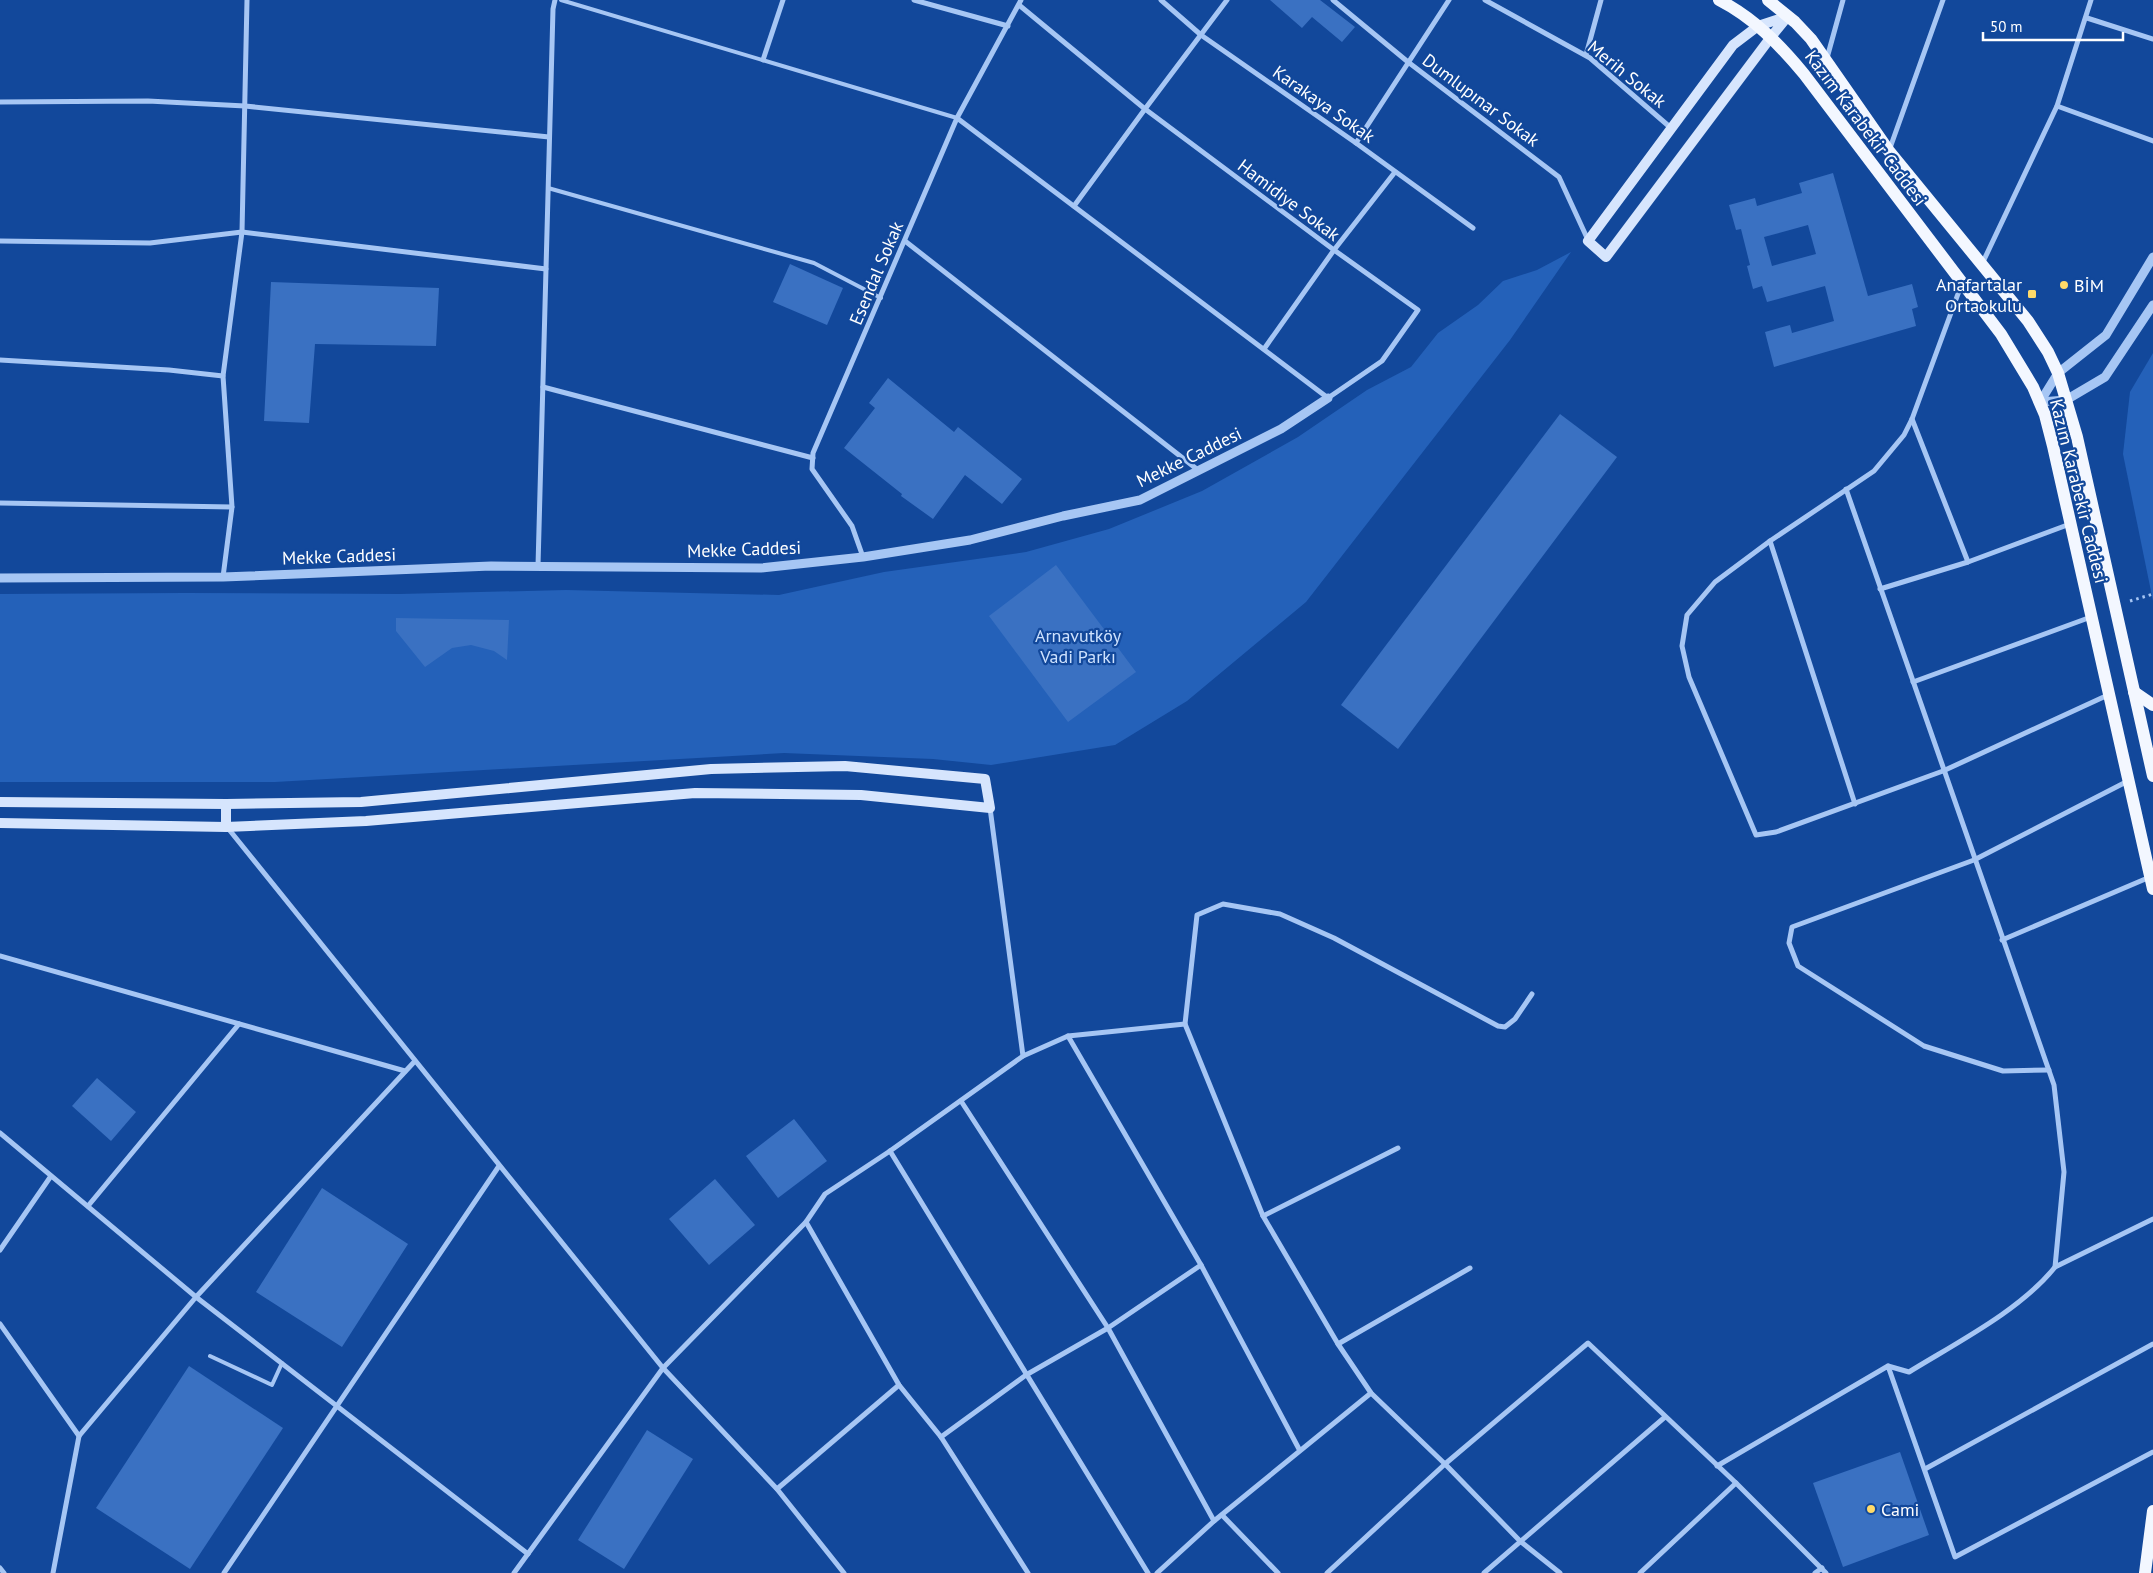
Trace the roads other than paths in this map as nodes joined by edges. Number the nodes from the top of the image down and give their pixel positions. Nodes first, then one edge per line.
1 (247, 0) edge
2 (555, 0) edge
3 (561, 0) edge
4 (783, 0) edge
5 (914, 0) edge
6 (1161, 0) edge
7 (1227, 0) edge
8 (1333, 0) edge
9 (1448, 0) edge
10 (1485, 0) edge
11 (1602, 0) edge
12 (1719, 0) edge
13 (1768, 0) edge
14 (1843, 0) edge
15 (1943, 0) edge
16 (2092, 0) edge
17 (1020, 2) edge
18 (1788, 16) junction
19 (2087, 18) junction
20 (1008, 26) junction
21 (1758, 26) junction
22 (1201, 35) junction
23 (1771, 37) junction
24 (2153, 39) edge
25 (1586, 55) junction
26 (763, 60) junction
27 (1826, 61) junction
28 (1408, 62) junction
29 (0, 102) edge
30 (245, 106) junction
31 (2057, 106) junction
32 (1145, 109) junction
33 (957, 118) junction
34 (1671, 129) junction
35 (549, 137) junction
36 (2153, 141) edge
37 (1356, 143) junction
38 (1889, 151) junction
39 (1395, 172) junction
40 (548, 188) junction
41 (1074, 206) junction
42 (1473, 228) dead end
43 (242, 232) junction
44 (0, 240) edge
45 (905, 241) junction
46 (1588, 241) junction
47 (1334, 250) junction
48 (2153, 257) edge
49 (1982, 264) junction
50 (546, 269) junction
51 (1962, 283) junction
52 (881, 298) junction
53 (2153, 305) edge
54 (1418, 310) joint
55 (1264, 349) junction
56 (0, 360) edge
57 (2058, 373) junction
58 (224, 376) junction
59 (542, 387) junction
60 (1328, 398) junction
61 (2066, 400) junction
62 (2040, 402) junction
63 (1912, 419) junction
64 (813, 458) junction
65 (1198, 470) junction
66 (1846, 489) junction
67 (0, 503) edge
68 (232, 507) junction
69 (2071, 524) junction
70 (1770, 541) junction
71 (863, 557) junction
72 (1968, 562) junction
73 (538, 566) junction
74 (223, 577) junction
75 (0, 578) edge
76 (1880, 589) junction
77 (2092, 617) junction
78 (1913, 682) junction
79 (2134, 692) junction
80 (2109, 695) junction
81 (2153, 705) edge
82 (1943, 771) junction
83 (2153, 776) edge
84 (2129, 781) junction
85 (0, 802) edge
86 (226, 804) junction
87 (1855, 804) junction
88 (990, 808) junction
89 (0, 823) edge
90 (226, 827) junction
91 (1974, 860) junction
92 (2152, 883) edge
93 (2002, 940) junction
94 (0, 956) edge
95 (1532, 994) dead end
96 (240, 1024) junction
97 (1185, 1024) junction
98 (1068, 1036) junction
99 (1022, 1056) junction
100 (414, 1061) junction
101 (2049, 1070) junction
102 (405, 1071) junction
103 (962, 1102) junction
104 (0, 1133) edge
105 (1398, 1148) dead end
106 (890, 1151) junction
107 (499, 1166) junction
108 (51, 1176) junction
109 (88, 1206) junction
110 (1263, 1216) junction
111 (2153, 1219) edge
112 (806, 1222) junction
113 (0, 1250) edge
114 (1201, 1265) junction
115 (1470, 1268) dead end
116 (2055, 1268) junction
117 (196, 1297) junction
118 (0, 1324) edge
119 (1108, 1328) junction
120 (1338, 1344) junction
121 (2153, 1344) edge
122 (210, 1356) dead end
123 (282, 1363) junction
124 (1888, 1366) junction
125 (663, 1368) junction
126 (1026, 1375) junction
127 (900, 1385) junction
128 (1371, 1393) junction
129 (337, 1406) junction
130 (1665, 1417) junction
131 (79, 1436) junction
132 (941, 1437) junction
133 (1299, 1449) junction
134 (2153, 1452) edge
135 (1445, 1464) junction
136 (1717, 1466) junction
137 (1925, 1469) junction
138 (1736, 1482) junction
139 (777, 1489) junction
140 (2153, 1511) edge
141 (1222, 1515) junction
142 (1214, 1521) junction
143 (1520, 1541) junction
144 (528, 1554) junction
145 (0, 1568) edge
146 (1822, 1568) junction
147 (4, 1573) edge
148 (53, 1573) edge
149 (224, 1573) edge
150 (514, 1573) edge
151 (844, 1573) edge
152 (1028, 1573) edge
153 (1148, 1573) edge
154 (1157, 1573) edge
155 (1278, 1573) edge
156 (1327, 1573) edge
157 (1484, 1573) edge
158 (1560, 1573) edge
159 (1640, 1573) edge
160 (1816, 1573) edge
161 (1826, 1573) edge
162 (2145, 1573) edge

1 - 30 street
2 - 35 street
3 - 26 lane
4 - 26 street
5 - 20 street
6 - 22 street, Karakaya Sokak
7 - 22 street
8 - 28 street, Dumlupınar Sokak
9 - 28 street
10 - 25 street, Merih Sokak
11 - 25 street
12 - 21 main road, Kazım Karabekir Caddesi
13 - 18 main road, Kazım Karabekir Caddesi
14 - 27 street
15 - 38 street
16 - 19 street
17 - 20 street, Esendal Sokak
17 - 32 street, Hamidiye Sokak
18 - 21 main road
18 - 23 main road
18 - 27 main road, Kazım Karabekir Caddesi
19 - 24 street
19 - 31 street
20 - 33 street, Esendal Sokak
21 - 23 main road, Kazım Karabekir Caddesi
21 - 34 main road
22 - 32 street
22 - 37 street, Karakaya Sokak
23 - 46 main road
23 - 51 main road, Kazım Karabekir Caddesi
25 - 34 street, Merih Sokak
26 - 33 lane
27 - 38 main road, Kazım Karabekir Caddesi
28 - 37 street
28 - 46 street, Dumlupınar Sokak
29 - 30 street
30 - 35 street
30 - 43 street
31 - 36 street
31 - 49 street
32 - 41 street
32 - 47 street, Hamidiye Sokak
33 - 41 street
33 - 45 street, Esendal Sokak
34 - 46 main road
35 - 40 street
37 - 39 street, Karakaya Sokak
38 - 49 main road, Kazım Karabekir Caddesi
39 - 42 street, Karakaya Sokak
39 - 47 street
40 - 50 street
40 - 52 lane
41 - 55 street
43 - 44 street
43 - 50 street
43 - 58 street
45 - 52 street, Esendal Sokak
45 - 65 street
47 - 54 street, Hamidiye Sokak
47 - 55 street
48 - 57 street
49 - 57 main road, Kazım Karabekir Caddesi
50 - 59 street
51 - 62 main road, Kazım Karabekir Caddesi
51 - 63 street
52 - 64 street, Esendal Sokak
53 - 61 street
54 - 60 street, Mekke Caddesi
55 - 60 street
56 - 58 street
57 - 61 main road, Kazım Karabekir Caddesi
57 - 62 street
58 - 68 street
59 - 64 street
59 - 73 street
60 - 65 street, Mekke Caddesi
61 - 62 street
61 - 79 main road, Kazım Karabekir Caddesi
62 - 69 main road, Kazım Karabekir Caddesi
63 - 66 street
63 - 72 street
64 - 71 street
65 - 71 street, Mekke Caddesi
66 - 70 street
66 - 76 street
67 - 68 street
68 - 74 street
69 - 72 street
69 - 77 main road, Kazım Karabekir Caddesi
70 - 87 street
70 - 87 street
71 - 73 street, Mekke Caddesi
72 - 76 street
73 - 74 street, Mekke Caddesi
74 - 75 street, Mekke Caddesi
76 - 78 street
77 - 78 street
77 - 80 main road, Kazım Karabekir Caddesi
78 - 82 street
79 - 81 main road
79 - 83 main road, Kazım Karabekir Caddesi
80 - 82 street
80 - 84 main road, Kazım Karabekir Caddesi
82 - 87 street
82 - 91 street
84 - 91 street
84 - 92 main road, Kazım Karabekir Caddesi
85 - 86 main road
86 - 88 main road
86 - 90 main road
88 - 90 main road
88 - 99 street
89 - 90 main road
90 - 100 street
91 - 93 street
91 - 101 street
92 - 93 street
93 - 101 street
94 - 96 street
95 - 97 street
96 - 102 street
96 - 109 street
97 - 98 street
97 - 110 street
98 - 99 street
98 - 114 street
99 - 103 street
100 - 102 street
100 - 107 street
101 - 116 street
102 - 117 street
103 - 106 street
103 - 119 street
104 - 108 street
105 - 110 street
106 - 112 street
106 - 126 street
107 - 125 street
107 - 129 street
108 - 109 street
108 - 113 street
109 - 117 street
110 - 120 street
111 - 116 street
112 - 125 street
112 - 127 street
114 - 119 street
114 - 133 street
115 - 120 street
116 - 124 street
117 - 123 street
117 - 131 street
118 - 131 street
119 - 126 street
119 - 142 street
120 - 128 street
121 - 137 street
122 - 123 lane
123 - 129 street
124 - 136 street
124 - 137 street
125 - 139 street
125 - 144 street
126 - 132 street
126 - 153 street
127 - 132 street
127 - 139 street
128 - 133 street
128 - 135 street
129 - 144 street
129 - 149 street
130 - 135 street
130 - 136 street
130 - 143 street
131 - 148 street
132 - 152 street
133 - 141 street
134 - 137 street
135 - 143 street
135 - 156 street
136 - 138 street
138 - 146 street
138 - 159 street
139 - 151 street
140 - 162 main road
141 - 142 street
141 - 155 street
142 - 154 street
143 - 157 street
143 - 158 street
144 - 150 street
145 - 147 street
146 - 160 street
146 - 161 street

